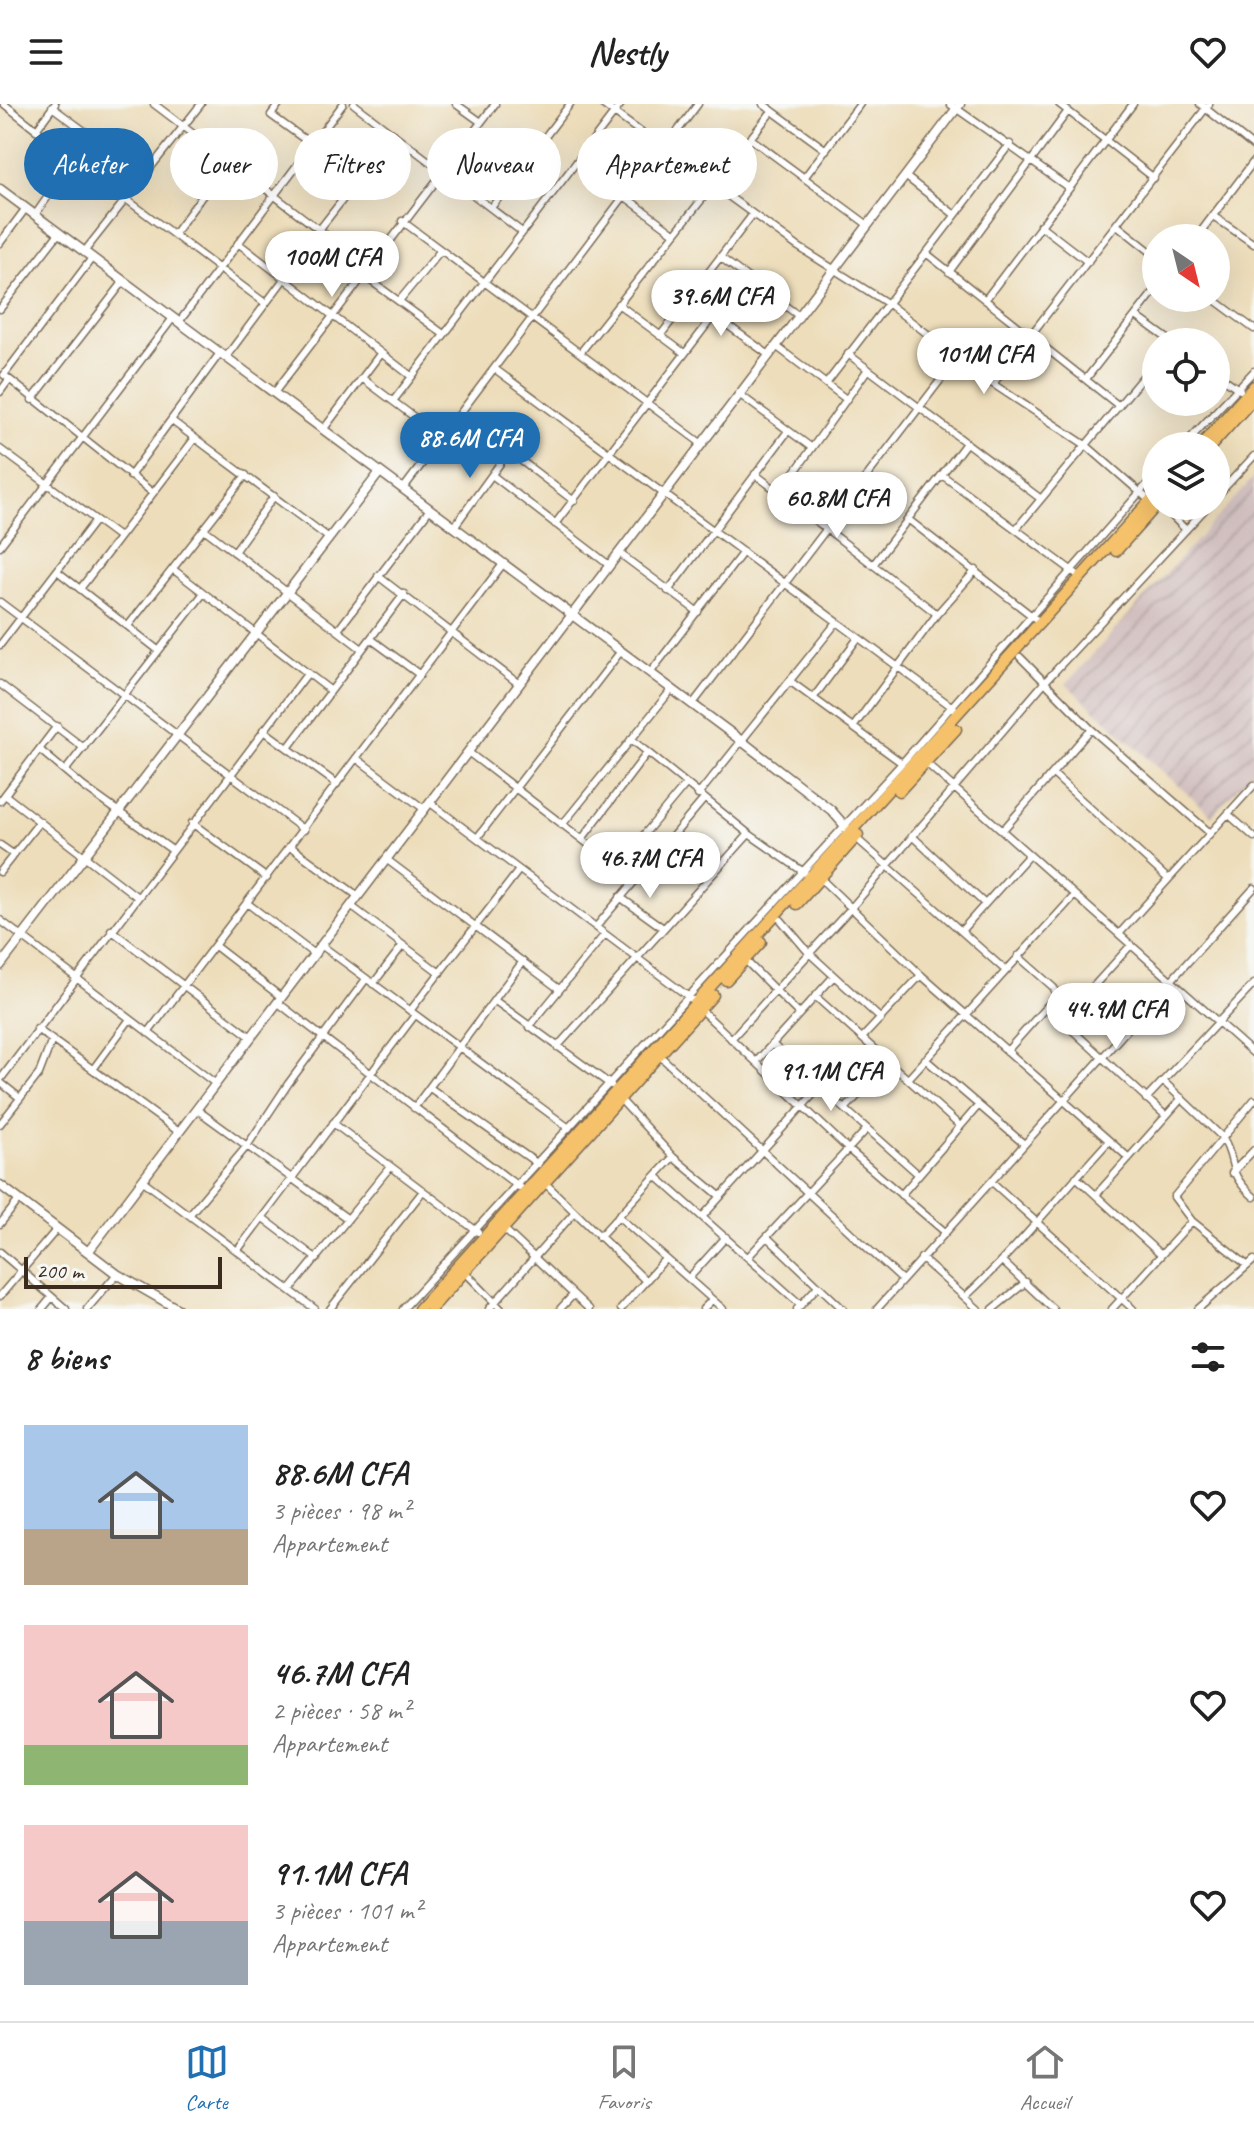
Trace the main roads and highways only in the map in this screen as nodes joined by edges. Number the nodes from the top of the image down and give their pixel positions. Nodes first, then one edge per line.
1 (1248, 392) edge
2 (1212, 432) edge
3 (1221, 432) edge
4 (1142, 516) edge
5 (1142, 518) edge
6 (922, 760) junction
7 (812, 875) junction
8 (699, 1007) junction
9 (615, 1091) junction
10 (419, 1309) edge
11 (431, 1309) edge

1 - 2 main road
1 - 3 main road
4 - 6 main road
5 - 6 main road
6 - 7 main road
7 - 8 main road
7 - 8 main road
8 - 9 main road
8 - 9 main road
9 - 10 main road
9 - 11 main road

